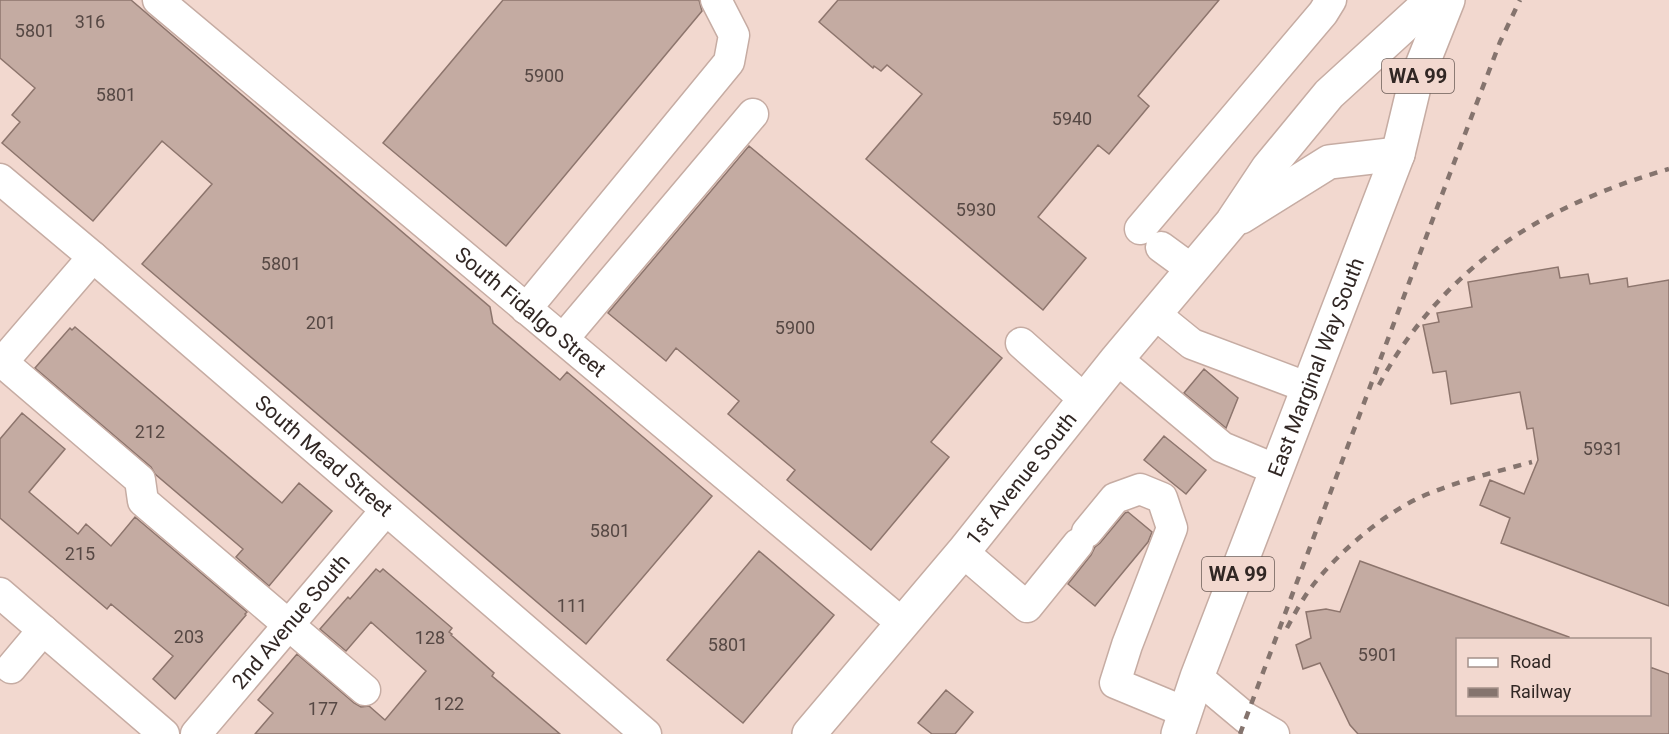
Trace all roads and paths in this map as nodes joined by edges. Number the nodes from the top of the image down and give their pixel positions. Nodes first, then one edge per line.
1 (158, 0) edge
2 (716, 0) edge
3 (1331, 0) edge
4 (1432, 0) edge
5 (1448, 0) edge
6 (753, 114) dead end
7 (1398, 154) junction
8 (0, 179) edge
9 (1232, 222) junction
10 (106, 256) junction
11 (1191, 269) junction
12 (526, 309) junction
13 (1155, 314) junction
14 (563, 339) junction
15 (1022, 343) dead end
16 (1117, 359) junction
17 (1, 364) edge
18 (1309, 388) junction
19 (1085, 400) junction
20 (1277, 470) junction
21 (386, 510) junction
22 (963, 552) junction
23 (0, 593) edge
24 (903, 624) junction
25 (289, 625) junction
26 (43, 630) junction
27 (11, 668) dead end
28 (1197, 677) junction
29 (365, 690) dead end
30 (1181, 723) edge
31 (164, 734) edge
32 (196, 734) edge
33 (646, 734) edge
34 (809, 734) edge
35 (1274, 734) edge

1 - 12 street, South Fidalgo Street
2 - 12 street
3 - 11 street
4 - 9 main road, 1st Avenue South
5 - 7 main road, East Marginal Way South / WA 99
6 - 14 street
7 - 9 main road, 1st Avenue South
7 - 18 main road, East Marginal Way South / WA 99
8 - 10 street, South Mead Street
9 - 11 main road, 1st Avenue South
10 - 17 street
10 - 21 street, South Mead Street
11 - 13 main road, 1st Avenue South
12 - 14 street, South Fidalgo Street
13 - 16 main road, 1st Avenue South
13 - 18 street
14 - 24 street, South Fidalgo Street
15 - 19 street
16 - 19 main road, 1st Avenue South
16 - 20 street
17 - 25 street
18 - 20 main road, East Marginal Way South / WA 99
19 - 22 main road, 1st Avenue South
20 - 28 main road, East Marginal Way South / WA 99
21 - 25 street, 2nd Avenue South
21 - 33 street, South Mead Street
22 - 24 main road, 1st Avenue South
22 - 30 street
23 - 26 street
24 - 34 main road, 1st Avenue South
25 - 29 street
25 - 32 street, 2nd Avenue South
26 - 27 street
26 - 31 street
28 - 30 main road, East Marginal Way South / WA 99
28 - 35 street

